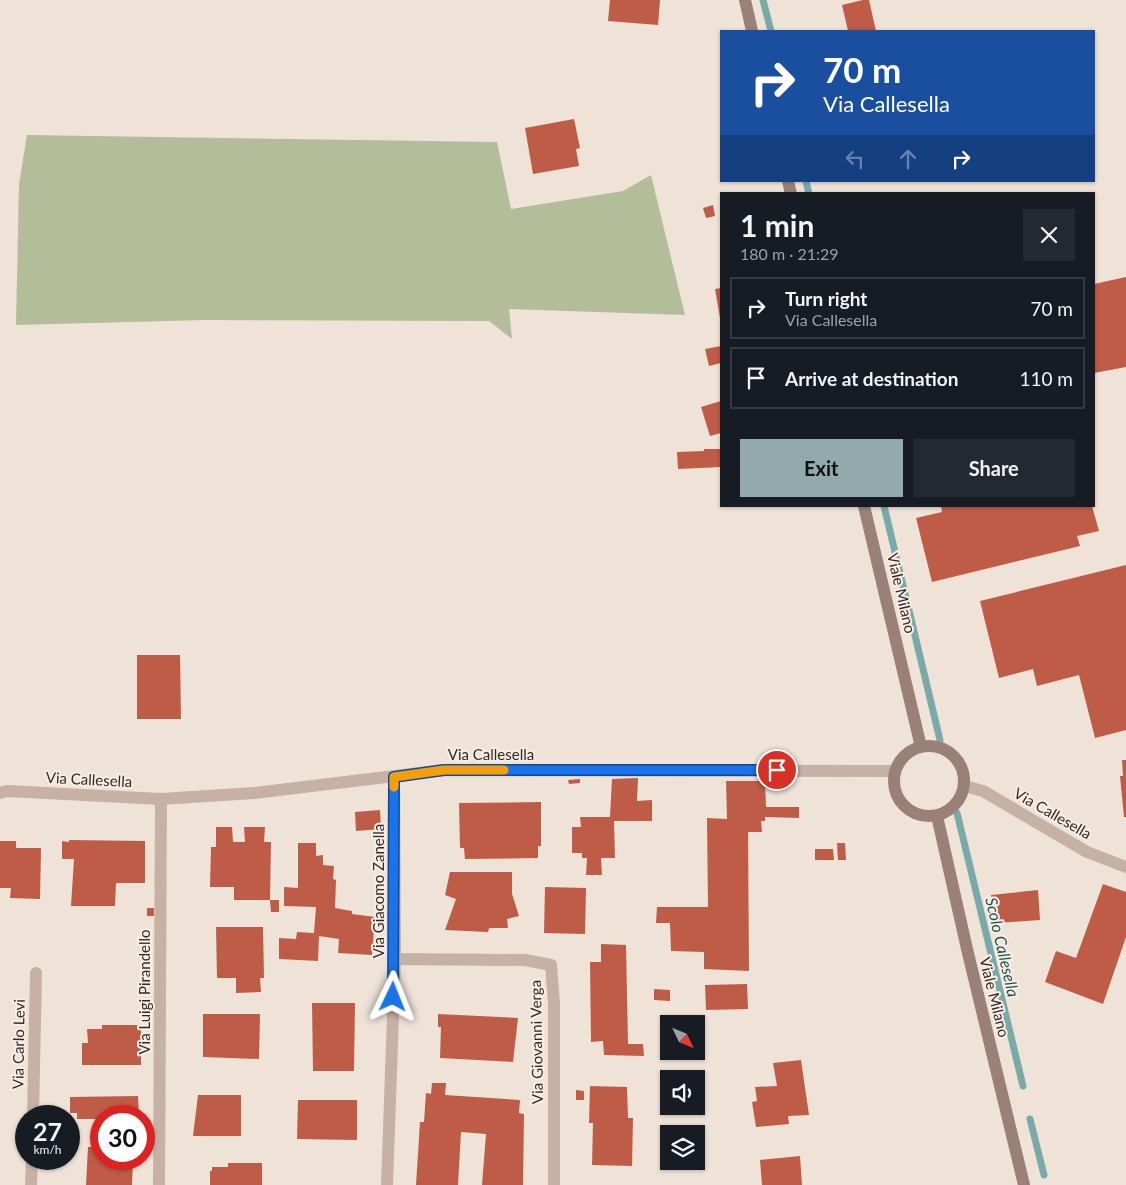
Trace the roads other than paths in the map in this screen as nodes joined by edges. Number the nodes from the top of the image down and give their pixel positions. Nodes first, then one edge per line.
1 (745, 0) edge
2 (752, 30) edge
3 (864, 507) edge
4 (921, 747) junction
5 (895, 771) junction
6 (394, 777) junction
7 (964, 786) junction
8 (0, 793) edge
9 (161, 799) junction
10 (937, 816) junction
11 (1126, 867) edge
12 (394, 959) junction
13 (36, 973) dead end
14 (33, 1105) edge
15 (32, 1170) edge
16 (31, 1185) edge
17 (159, 1185) edge
18 (386, 1185) edge
19 (554, 1185) edge
20 (1024, 1185) edge

1 - 2 main road
3 - 4 main road, Viale Milano
4 - 5 main road
4 - 7 main road
5 - 6 street, Via Callesella
5 - 10 main road
6 - 9 street, Via Callesella
6 - 12 street, Via Giacomo Zanella
7 - 10 main road
7 - 11 street, Via Callesella
8 - 9 street, Via Callesella
9 - 17 street, Via Luigi Pirandello
10 - 20 main road, Viale Milano
12 - 18 street, Via Giacomo Zanella
12 - 19 street, Via Giovanni Verga
13 - 14 street, Via Carlo Levi
15 - 16 street

